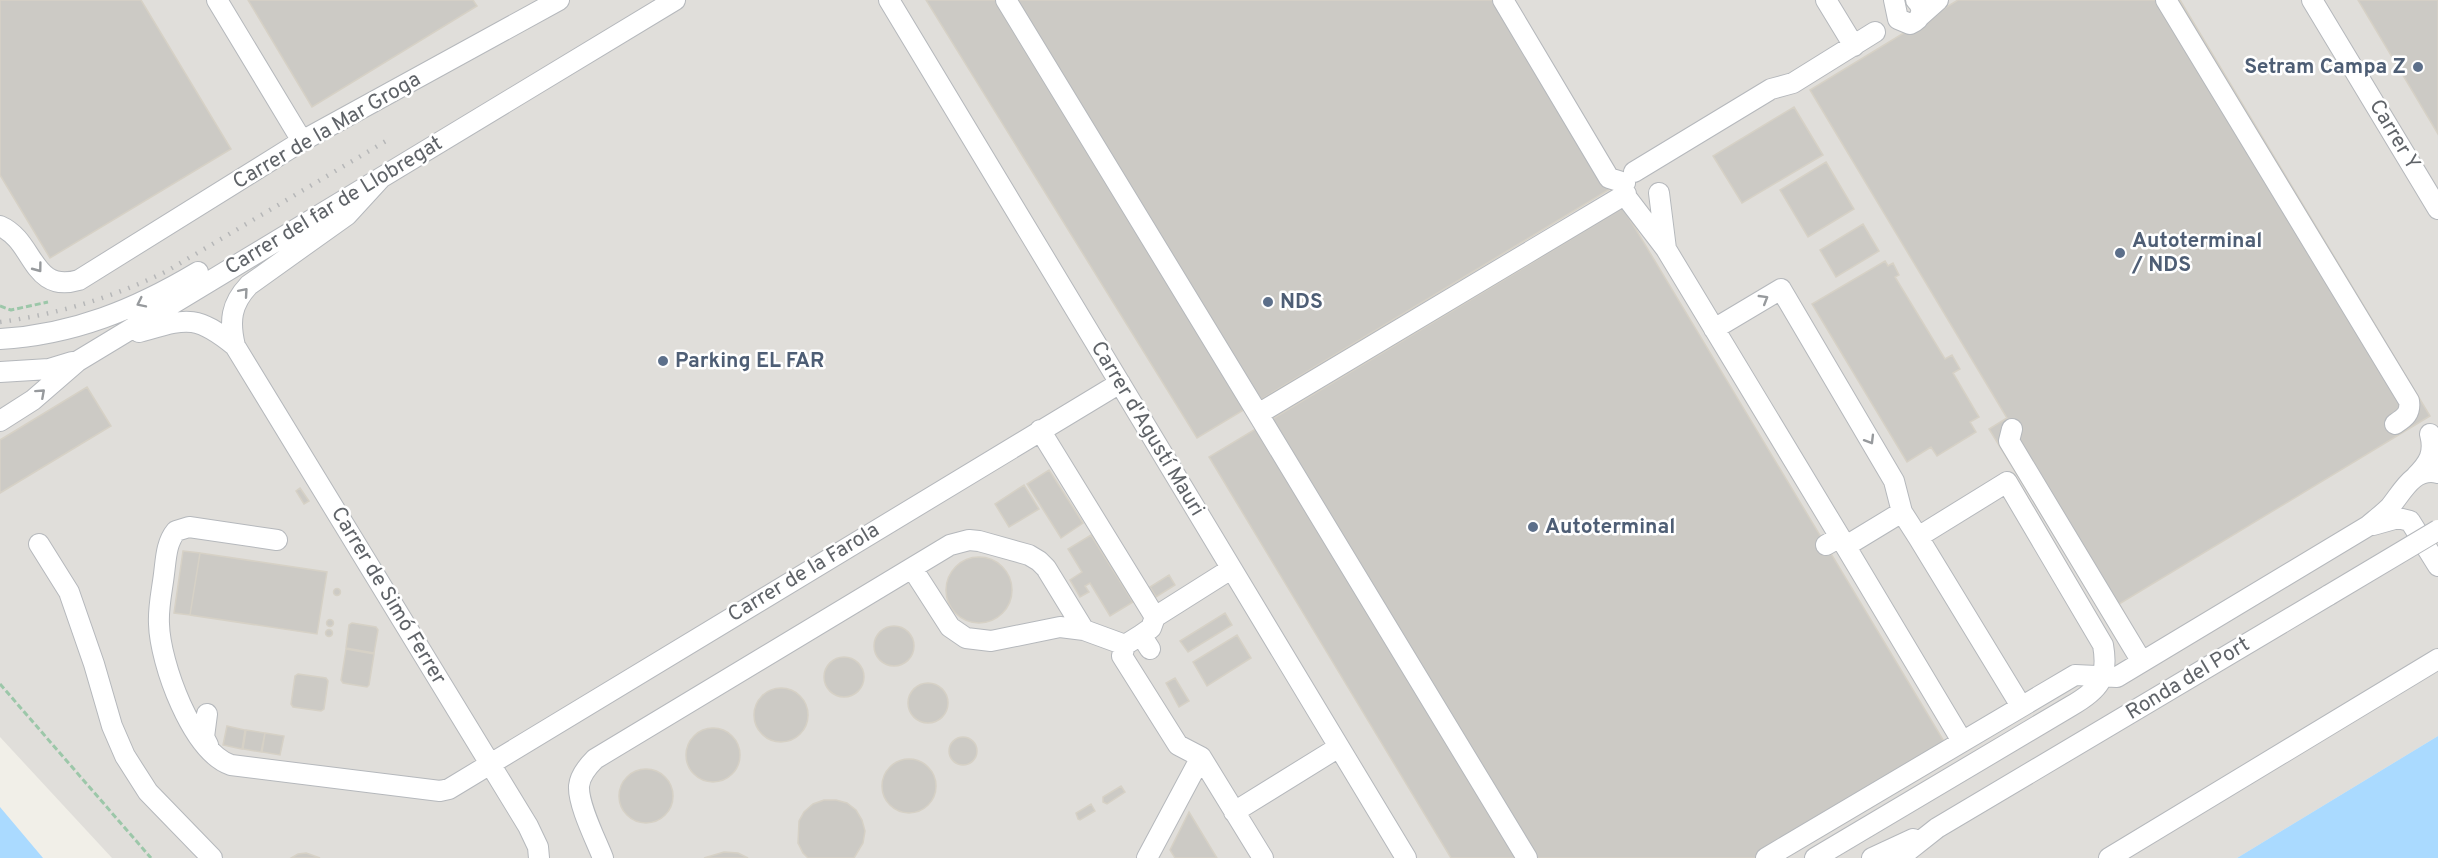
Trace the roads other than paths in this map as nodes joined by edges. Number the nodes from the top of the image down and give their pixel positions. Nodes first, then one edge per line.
1 (217, 0) edge
2 (675, 0) edge
3 (889, 0) edge
4 (1006, 0) edge
5 (1503, 0) edge
6 (1826, 0) edge
7 (1938, 0) edge
8 (2166, 0) edge
9 (2312, 0) edge
10 (548, 3) edge
11 (1908, 6) edge
12 (1854, 46) junction
13 (302, 141) junction
14 (1670, 151) junction
15 (380, 179) junction
16 (1628, 187) junction
17 (1660, 190) junction
18 (342, 201) junction
19 (2438, 209) edge
20 (0, 226) edge
21 (1666, 249) junction
22 (1714, 329) junction
23 (0, 339) edge
24 (115, 339) junction
25 (235, 346) junction
26 (78, 361) junction
27 (0, 372) edge
28 (1119, 383) junction
29 (1258, 414) junction
30 (0, 421) edge
31 (2395, 424) dead end
32 (2012, 429) dead end
33 (1040, 430) junction
34 (2430, 433) edge
35 (2438, 473) edge
36 (2410, 482) junction
37 (1902, 512) junction
38 (2410, 521) junction
39 (2368, 526) junction
40 (2438, 530) edge
41 (1918, 537) junction
42 (277, 540) dead end
43 (1837, 543) junction
44 (39, 544) dead end
45 (2438, 566) edge
46 (912, 568) junction
47 (1231, 569) junction
48 (1155, 616) junction
49 (1084, 630) junction
50 (1138, 643) junction
51 (2438, 659) edge
52 (2142, 662) junction
53 (2103, 676) junction
54 (2021, 706) junction
55 (207, 714) dead end
56 (1962, 741) junction
57 (1339, 747) junction
58 (211, 753) junction
59 (1201, 757) junction
60 (490, 764) junction
61 (1234, 812) junction
62 (1937, 828) junction
63 (538, 853) edge
64 (212, 858) edge
65 (603, 858) edge
66 (1147, 858) edge
67 (1263, 858) edge
68 (1406, 858) edge
69 (1527, 858) edge
70 (1766, 858) edge
71 (1815, 858) edge
72 (1872, 858) edge
73 (1899, 858) edge
74 (2109, 858) edge

1 - 13 street
2 - 15 street, Carrer del far de Llobregat
3 - 28 street, Carrer d'Agustí Mauri
4 - 29 street
5 - 16 street
6 - 12 street
7 - 11 street
8 - 31 street
9 - 19 street, Carrer Y
10 - 13 street, Carrer de la Mar Groga
11 - 12 street
12 - 14 street
20 -> 13 street, Carrer de la Mar Groga
14 - 16 street
14 - 17 street
15 - 18 street, Carrer del far de Llobregat
25 -> 15 street
16 - 17 street
16 - 17 street
16 - 21 street
16 - 29 street
17 - 21 street
18 -> 23 street
18 - 24 street, Carrer del far de Llobregat
21 - 22 street
22 -> 37 street
22 - 43 street
24 - 25 street
24 - 26 street, Carrer del far de Llobregat
25 - 60 street, Carrer de Simó Ferrer
26 - 27 street
30 -> 26 street, Carrer del far de Llobregat
28 - 33 street, Carrer de la Farola
28 - 47 street, Carrer d'Agustí Mauri
29 - 69 street
32 - 52 street
33 - 48 street
33 - 60 street, Carrer de la Farola
34 - 36 street
35 - 36 street
36 - 38 street
36 - 39 street
37 - 41 street
37 - 43 street
38 - 39 street
38 - 45 street
39 - 52 street
40 - 62 street, Ronda del Port, bridge
41 - 53 street
41 - 54 street
42 - 58 street
43 - 56 street
44 - 64 street
46 - 49 street
46 - 49 street
46 - 65 street
47 - 48 street
47 - 57 street, Carrer d'Agustí Mauri
48 - 50 street
49 - 50 street
50 - 59 street
51 - 74 street
52 - 53 street
53 - 54 street
53 - 71 street
54 - 56 street
55 - 58 street
56 - 70 street
57 - 61 street
57 - 68 street, Carrer d'Agustí Mauri
58 - 60 street, Carrer de la Farola
59 - 61 street
59 - 66 street
60 - 63 street, Carrer de Simó Ferrer
61 - 67 street
62 - 72 street
62 - 73 street

